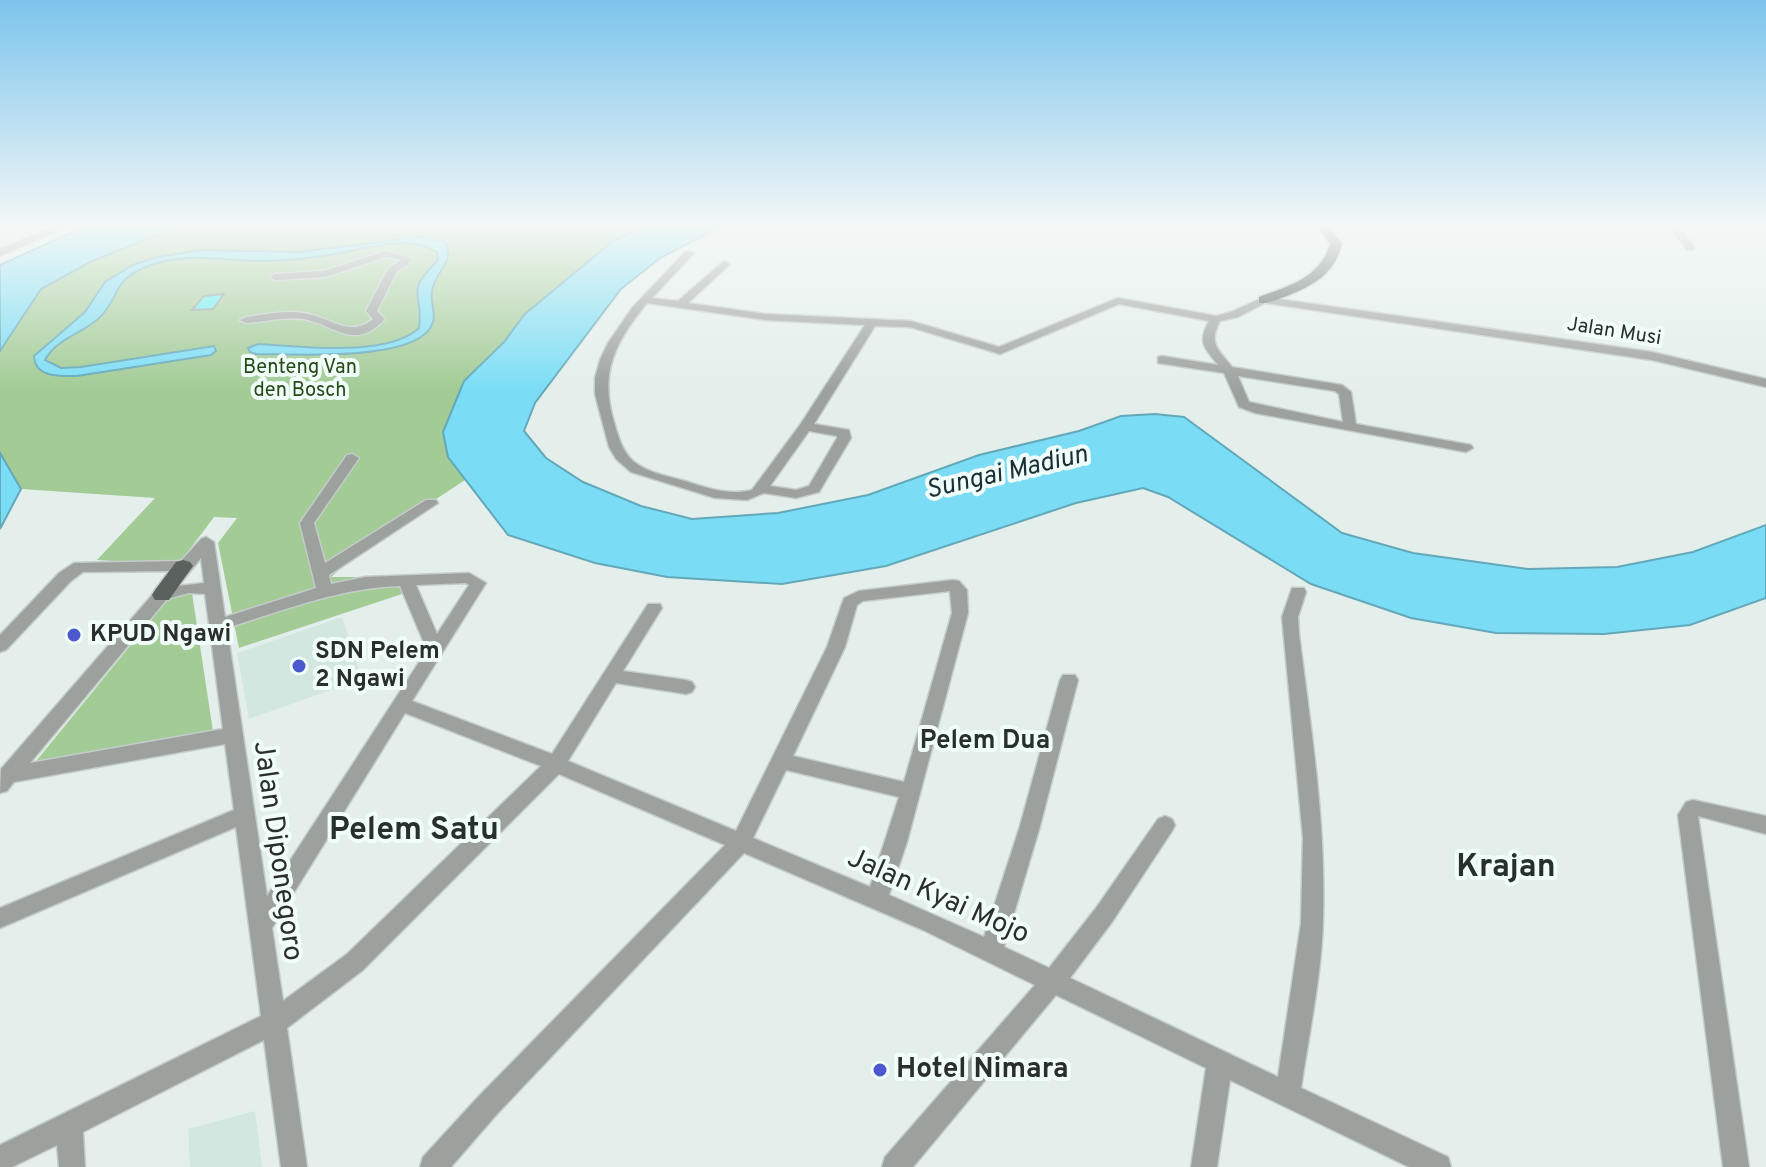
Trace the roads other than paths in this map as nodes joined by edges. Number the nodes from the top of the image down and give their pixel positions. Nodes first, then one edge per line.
1 (387, 280) edge
2 (663, 280) edge
3 (706, 280) edge
4 (1312, 280) edge
5 (645, 300) junction
6 (1264, 300) junction
7 (680, 305) junction
8 (1216, 319) junction
9 (246, 320) dead end
10 (871, 324) junction
11 (1162, 360) dead end
12 (1228, 369) junction
13 (1766, 383) edge
14 (806, 426) junction
15 (1350, 427) junction
16 (1466, 448) dead end
17 (352, 458) dead end
18 (763, 489) junction
19 (431, 503) dead end
20 (183, 566) junction
21 (322, 572) junction
22 (406, 580) junction
23 (210, 589) junction
24 (325, 591) junction
25 (1298, 592) dead end
26 (162, 595) junction
27 (654, 608) dead end
28 (217, 625) junction
29 (0, 646) edge
30 (436, 652) junction
31 (612, 676) junction
32 (1069, 680) dead end
33 (686, 687) dead end
34 (403, 705) junction
35 (233, 735) junction
36 (782, 761) junction
37 (556, 764) junction
38 (4, 780) edge
39 (911, 792) junction
40 (243, 815) junction
41 (1165, 825) dead end
42 (1766, 825) edge
43 (741, 842) junction
44 (876, 900) junction
45 (0, 918) edge
46 (261, 925) junction
47 (991, 952) junction
48 (1051, 982) junction
49 (273, 1023) junction
50 (1220, 1062) junction
51 (1288, 1093) junction
52 (69, 1127) junction
53 (0, 1159) edge
54 (72, 1167) edge
55 (294, 1167) edge
56 (433, 1167) edge
57 (895, 1167) edge
58 (1204, 1167) edge
59 (1438, 1167) edge
60 (1736, 1167) edge

1 - 9 street
2 - 5 street
3 - 7 street
4 - 6 main road
5 - 7 street
5 - 18 street
6 - 8 street
6 - 13 street, Jalan Musi
7 - 10 street
8 - 10 street
8 - 12 street
10 - 14 street
11 - 12 street
12 - 15 street
12 - 15 street
14 - 18 street
14 - 18 street
15 - 16 street
17 - 21 street
19 - 21 street
20 - 23 street, Jalan Diponegoro
20 - 26 main road
20 - 29 street
21 - 24 street
22 - 24 street
22 - 30 street
22 - 30 street
23 - 26 street
23 - 28 street, Jalan Diponegoro
24 - 28 street
25 - 51 street
26 - 38 street
27 - 31 street
28 - 35 street, Jalan Diponegoro
30 - 34 street
31 - 33 street
31 - 37 street
32 - 47 street
34 - 37 street, Jalan Kyai Mojo
34 - 46 street
35 - 38 street
35 - 40 street, Jalan Diponegoro
36 - 39 street
36 - 39 street
36 - 43 street
37 - 43 street, Jalan Kyai Mojo
37 - 49 street
39 - 44 street
40 - 45 street
40 - 46 street, Jalan Diponegoro
41 - 48 street
42 - 60 street
43 - 44 street, Jalan Kyai Mojo
43 - 56 street
44 - 47 street, Jalan Kyai Mojo
46 - 49 street, Jalan Diponegoro
47 - 48 street, Jalan Kyai Mojo
48 - 50 street, Jalan Kyai Mojo
48 - 57 street
49 - 52 street
49 - 55 street, Jalan Diponegoro
50 - 51 street, Jalan Kyai Mojo
50 - 58 street
51 - 59 street, Jalan Kyai Mojo
52 - 53 street
52 - 54 street

